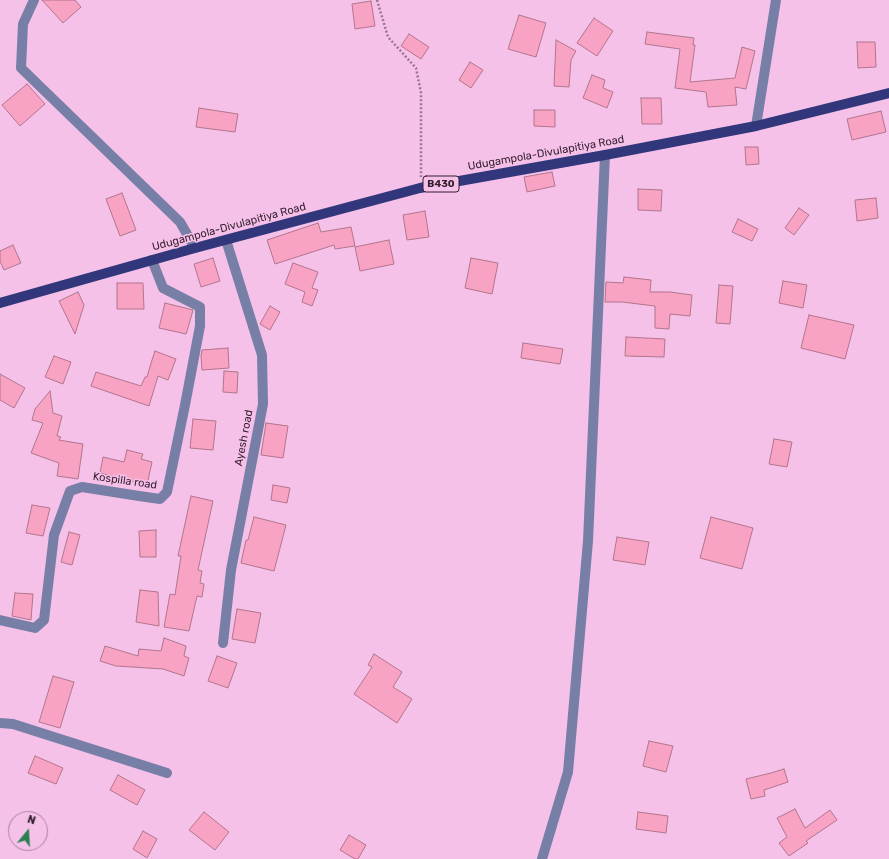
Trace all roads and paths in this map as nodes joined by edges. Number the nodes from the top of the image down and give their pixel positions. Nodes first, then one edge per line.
1 (34, 0) edge
2 (377, 0) edge
3 (776, 0) edge
4 (889, 94) edge
5 (756, 126) junction
6 (605, 155) junction
7 (420, 188) junction
8 (226, 240) junction
9 (195, 248) junction
10 (152, 260) junction
11 (0, 303) edge
12 (0, 620) edge
13 (223, 643) dead end
14 (0, 723) edge
15 (168, 773) dead end
16 (542, 859) edge

1 - 9 street
2 - 7 path
3 - 5 street
4 - 5 main road, Udugampola-Divulapitiya Road / B430
5 - 6 main road, Udugampola-Divulapitiya Road / B430
6 - 7 main road, Udugampola-Divulapitiya Road / B430
6 - 16 street
7 - 8 main road, Udugampola-Divulapitiya Road / B430
8 - 9 main road, Udugampola-Divulapitiya Road / B430
8 - 13 street, Ayesh road
9 - 10 main road, Udugampola-Divulapitiya Road / B430
10 - 11 main road, Udugampola-Divulapitiya Road / B430
10 - 12 street, Kospilla road
14 - 15 street

